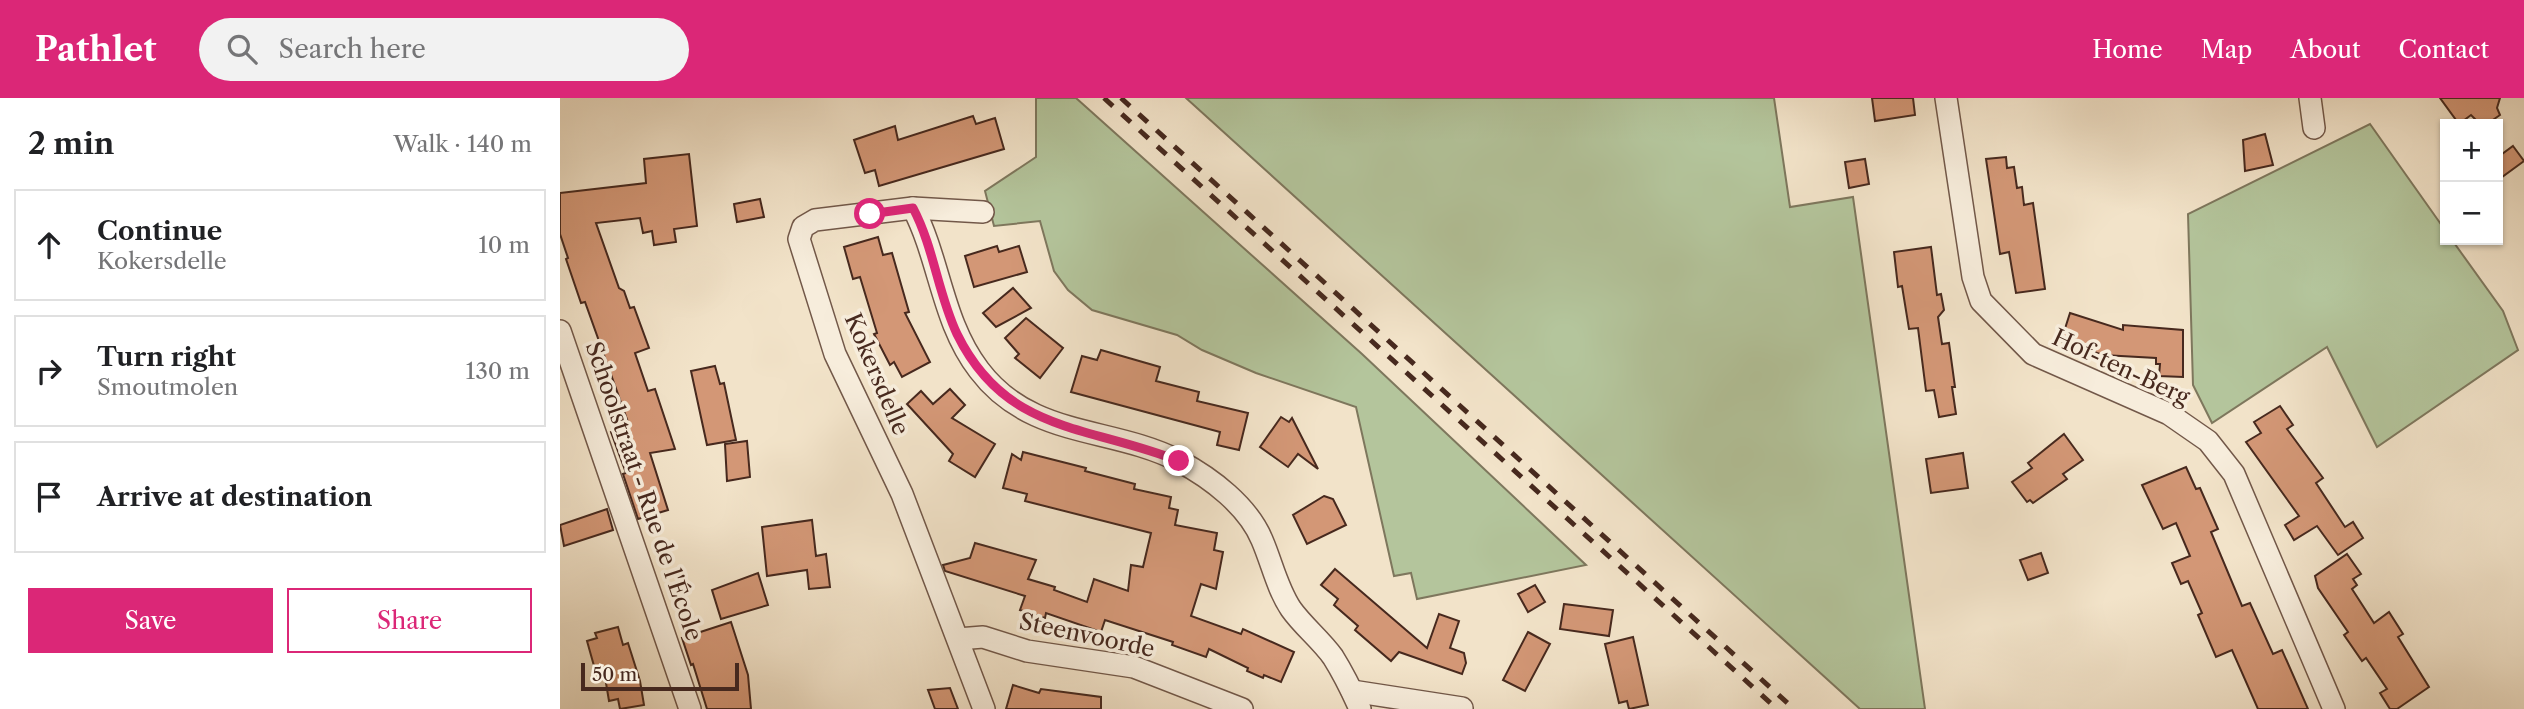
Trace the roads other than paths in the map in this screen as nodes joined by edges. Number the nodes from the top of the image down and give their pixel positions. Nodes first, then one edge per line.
1 (1946, 98) edge
2 (2310, 98) edge
3 (2314, 128) dead end
4 (913, 208) junction
5 (983, 212) dead end
6 (560, 331) edge
7 (958, 639) junction
8 (1356, 700) edge
9 (1462, 708) edge
10 (690, 709) edge
11 (984, 709) edge
12 (1242, 709) edge
13 (2334, 709) edge

1 - 13 street, Hof-ten-Berg
2 - 3 street
4 - 5 street, Kokersdelle
4 - 7 street, Kokersdelle
4 - 8 street
6 - 10 street, Schoolstraat - Rue de l'École
7 - 11 street, Kokersdelle
7 - 12 street, Steenvoorde
8 - 9 street

